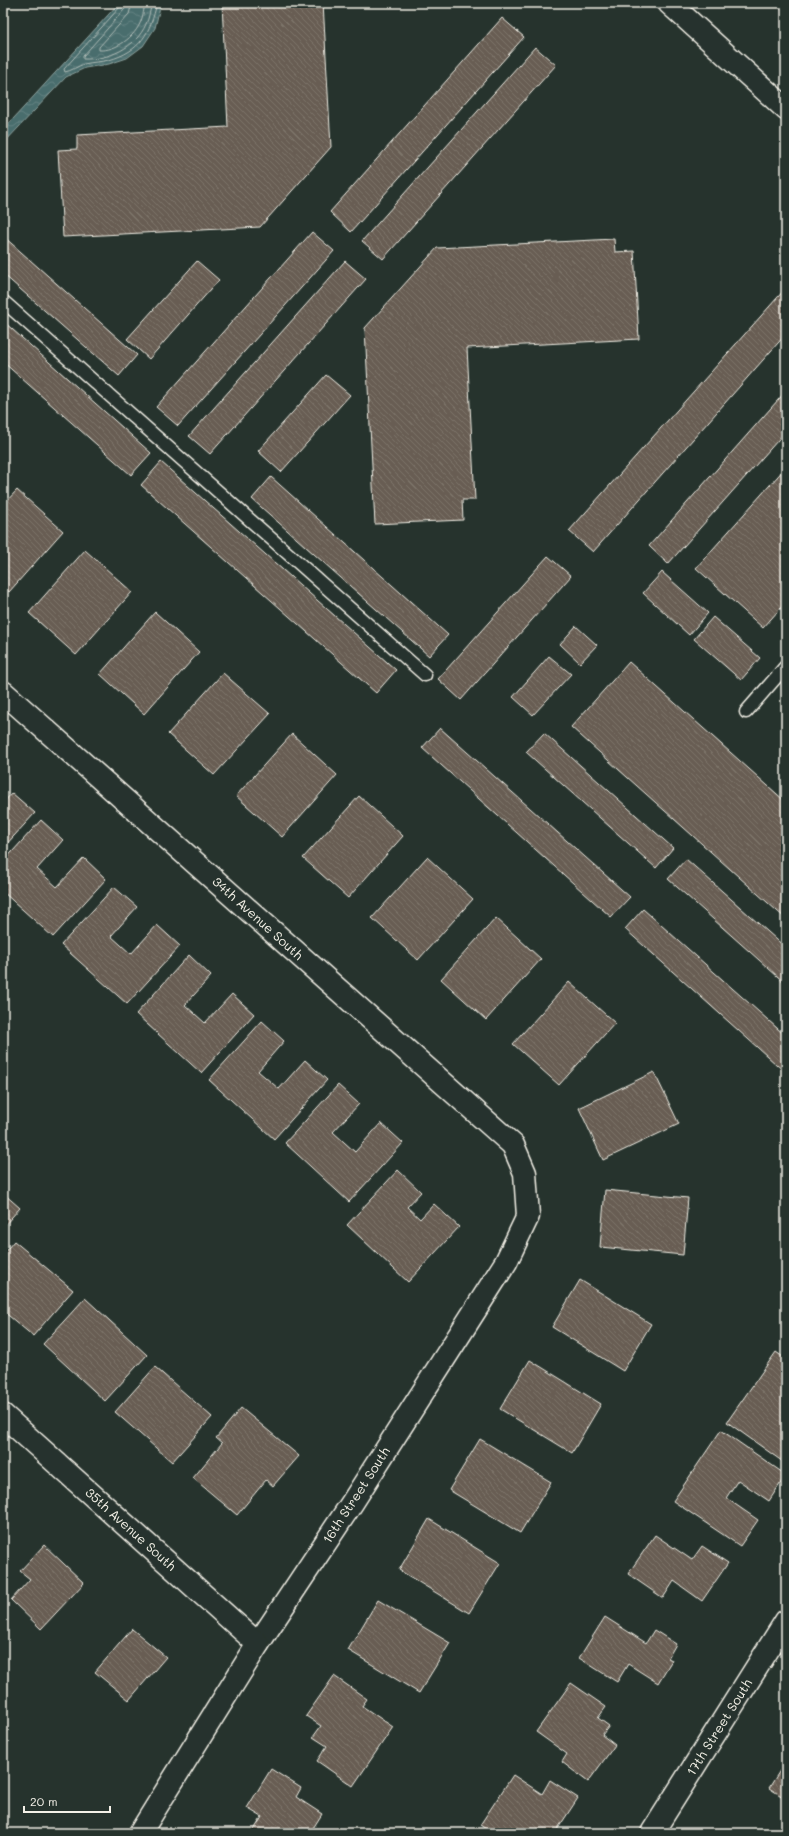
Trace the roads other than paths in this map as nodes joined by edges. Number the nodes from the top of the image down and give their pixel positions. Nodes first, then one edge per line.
1 (668, 3) edge
2 (786, 109) edge
3 (3, 301) edge
4 (786, 666) edge
5 (425, 675) dead end
6 (3, 692) edge
7 (746, 712) dead end
8 (513, 1145) joint
9 (3, 1415) edge
10 (786, 1620) edge
11 (258, 1644) junction
12 (140, 1833) edge
13 (652, 1833) edge

1 - 2 street
3 - 5 lane
4 - 7 lane
6 - 8 street, 34th Avenue South
8 - 11 street, 16th Street South
9 - 11 street, 35th Avenue South
10 - 13 street, 17th Street South
11 - 12 street, 16th Street South

